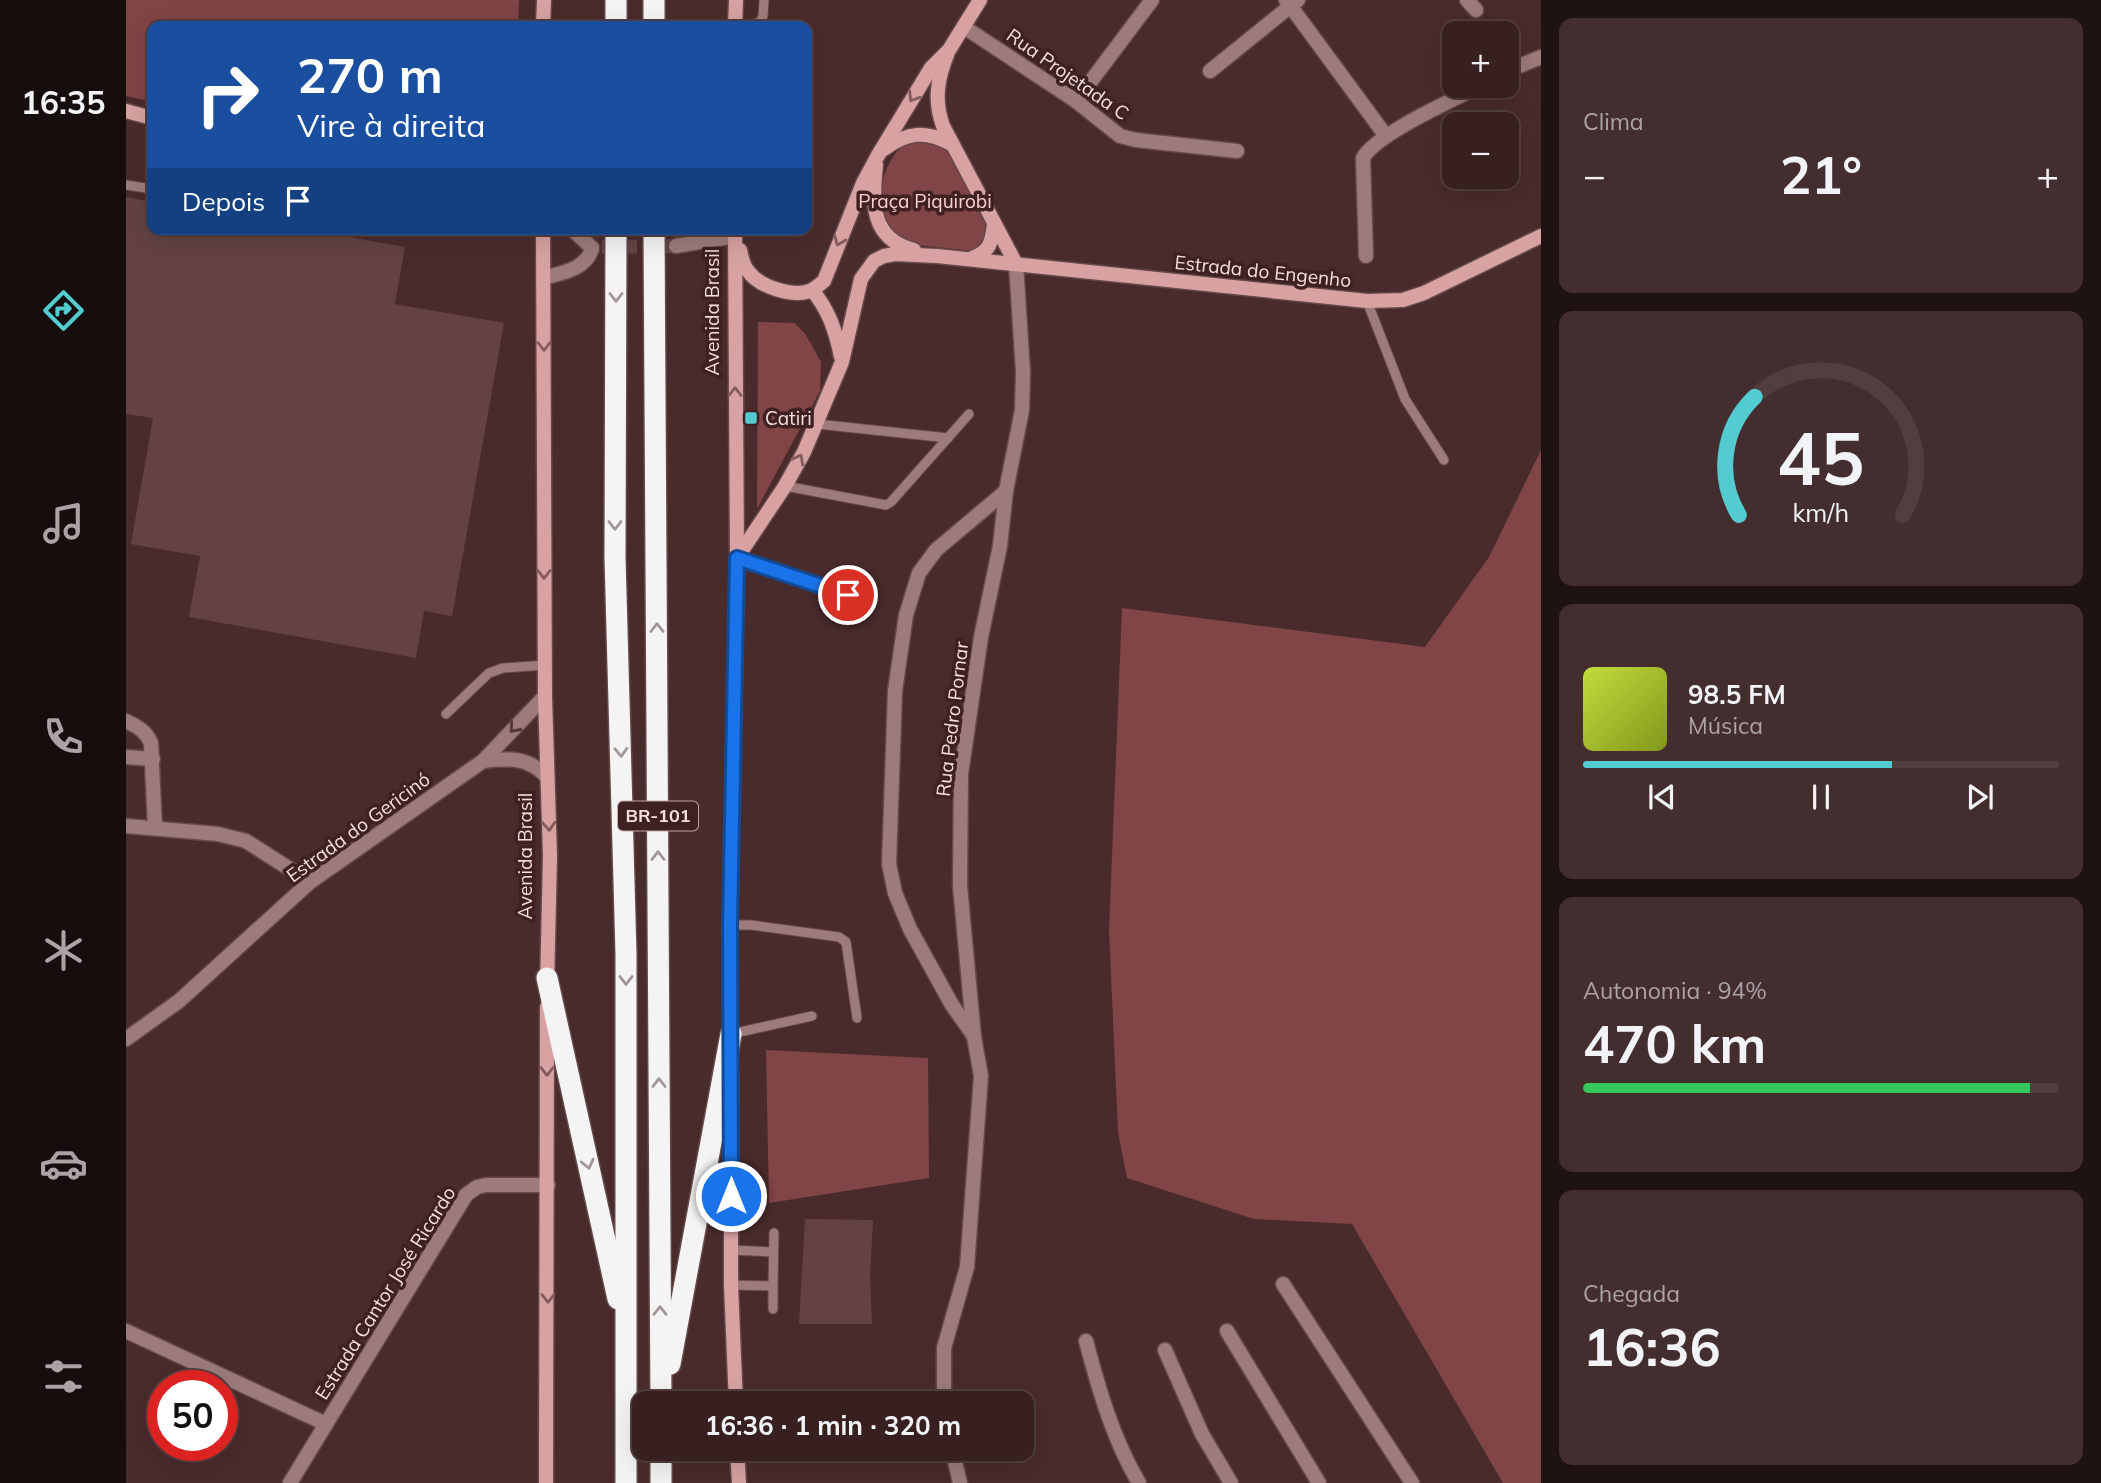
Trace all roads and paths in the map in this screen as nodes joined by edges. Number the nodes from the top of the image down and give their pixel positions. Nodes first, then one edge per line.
1 (544, 0) edge
2 (616, 0) edge
3 (654, 0) edge
4 (736, 0) edge
5 (764, 0) edge
6 (980, 0) edge
7 (1152, 0) edge
8 (1291, 2) edge
9 (543, 21) edge
10 (616, 21) edge
11 (654, 21) edge
12 (735, 21) edge
13 (760, 21) edge
14 (964, 27) junction
15 (949, 50) junction
16 (1541, 57) edge
17 (1519, 66) edge
18 (1210, 71) dead end
19 (1457, 98) edge
20 (1076, 101) junction
21 (126, 111) edge
22 (147, 117) edge
23 (1386, 136) junction
24 (953, 145) junction
25 (1237, 151) dead end
26 (880, 153) junction
27 (126, 185) edge
28 (147, 188) edge
29 (994, 223) junction
30 (543, 235) edge
31 (580, 235) edge
32 (616, 235) edge
33 (654, 235) edge
34 (723, 235) edge
35 (735, 235) edge
36 (736, 235) edge
37 (1541, 236) edge
38 (677, 246) tunnel mouth
39 (937, 256) junction
40 (1366, 256) dead end
41 (968, 259) junction
42 (1016, 264) junction
43 (543, 278) junction
44 (812, 290) junction
45 (1367, 301) junction
46 (842, 362) junction
47 (969, 414) dead end
48 (817, 424) junction
49 (948, 438) junction
50 (1444, 460) dead end
51 (785, 486) junction
52 (1006, 491) junction
53 (737, 558) junction
54 (848, 595) dead end
55 (545, 665) junction
56 (545, 696) junction
57 (446, 714) dead end
58 (126, 721) edge
59 (126, 757) edge
60 (153, 759) junction
61 (484, 761) junction
62 (547, 777) junction
63 (126, 827) edge
64 (155, 828) junction
65 (310, 882) junction
66 (730, 925) junction
67 (547, 978) junction
68 (812, 1016) dead end
69 (857, 1018) dead end
70 (731, 1034) junction
71 (974, 1037) junction
72 (126, 1039) edge
73 (548, 1185) junction
74 (774, 1233) dead end
75 (731, 1250) junction
76 (773, 1252) junction
77 (1283, 1284) dead end
78 (731, 1286) junction
79 (772, 1286) junction
80 (773, 1309) dead end
81 (126, 1331) edge
82 (1227, 1331) dead end
83 (627, 1339) junction
84 (1086, 1341) dead end
85 (1165, 1350) dead end
86 (662, 1391) edge
87 (664, 1391) edge
88 (735, 1391) edge
89 (944, 1391) edge
90 (326, 1424) junction
91 (661, 1461) edge
92 (738, 1461) edge
93 (955, 1461) edge
94 (290, 1483) edge
95 (546, 1483) edge
96 (626, 1483) edge
97 (661, 1483) edge
98 (739, 1483) edge
99 (961, 1483) edge
100 (1139, 1483) edge
101 (1231, 1483) edge
102 (1319, 1483) edge
103 (1412, 1483) edge

1 - 9 main road
2 - 10 highway
3 - 11 highway
4 - 12 main road
5 - 13 lane
6 - 14 main road
7 - 20 street
8 - 18 street
8 - 23 street
14 - 15 main road
14 - 20 street, Rua Projetada C
15 - 24 main road
15 -> 26 main road
16 - 17 street
19 - 23 street
20 - 25 street, Rua Projetada C
21 - 22 main road
23 - 40 street
24 - 26 main road
24 - 29 main road
26 - 39 main road
26 -> 44 main road
27 - 28 lane
29 - 41 main road
29 - 42 main road
30 - 43 main road, Avenida Brasil
31 - 43 street
32 -> 83 highway, BR-101
86 -> 33 highway, BR-101
34 - 38 street
53 -> 35 main road, Avenida Brasil
36 - 44 main road
37 - 45 main road, Estrada do Engenho
39 - 41 main road
39 - 46 main road
41 - 42 main road, Estrada do Engenho
42 - 45 main road, Estrada do Engenho
42 - 52 street, Rua Pedro Pornar
43 -> 55 main road, Avenida Brasil
44 - 46 main road
45 - 50 lane
46 - 48 main road
47 - 49 lane
48 - 49 lane
51 -> 48 main road
49 - 51 lane
51 - 53 main road
52 - 71 street, Rua Pedro Pornar
52 - 71 street
53 - 54 lane
53 - 66 main road, Avenida Brasil
55 - 56 main road, Avenida Brasil
55 - 57 lane
56 -> 61 street, Estrada do Gericinó
56 - 62 main road, Avenida Brasil
58 - 60 street
59 - 60 street
60 - 64 street
61 - 62 street
61 - 65 street, Estrada do Gericinó
62 -> 67 main road, Avenida Brasil
63 - 64 street
64 - 65 street
65 - 72 street, Estrada do Gericinó
66 - 69 lane
66 - 70 main road, Avenida Brasil
67 -> 73 main road, Avenida Brasil
67 -> 83 highway
68 - 70 lane
70 - 75 main road, Avenida Brasil
70 - 87 highway
71 - 89 street, Rua Pedro Pornar
73 - 90 street, Estrada Cantor José Ricardo
73 -> 95 main road, Avenida Brasil
74 - 76 lane
75 - 76 lane
75 - 78 main road, Avenida Brasil
76 - 79 lane
77 - 103 street
78 - 79 lane
78 - 88 main road, Avenida Brasil
79 - 80 lane
81 - 90 street
82 - 102 street
83 - 96 highway, BR-101
84 - 100 street
85 - 101 street
90 - 94 street, Estrada Cantor José Ricardo
91 - 97 highway
92 - 98 main road
93 - 99 street

